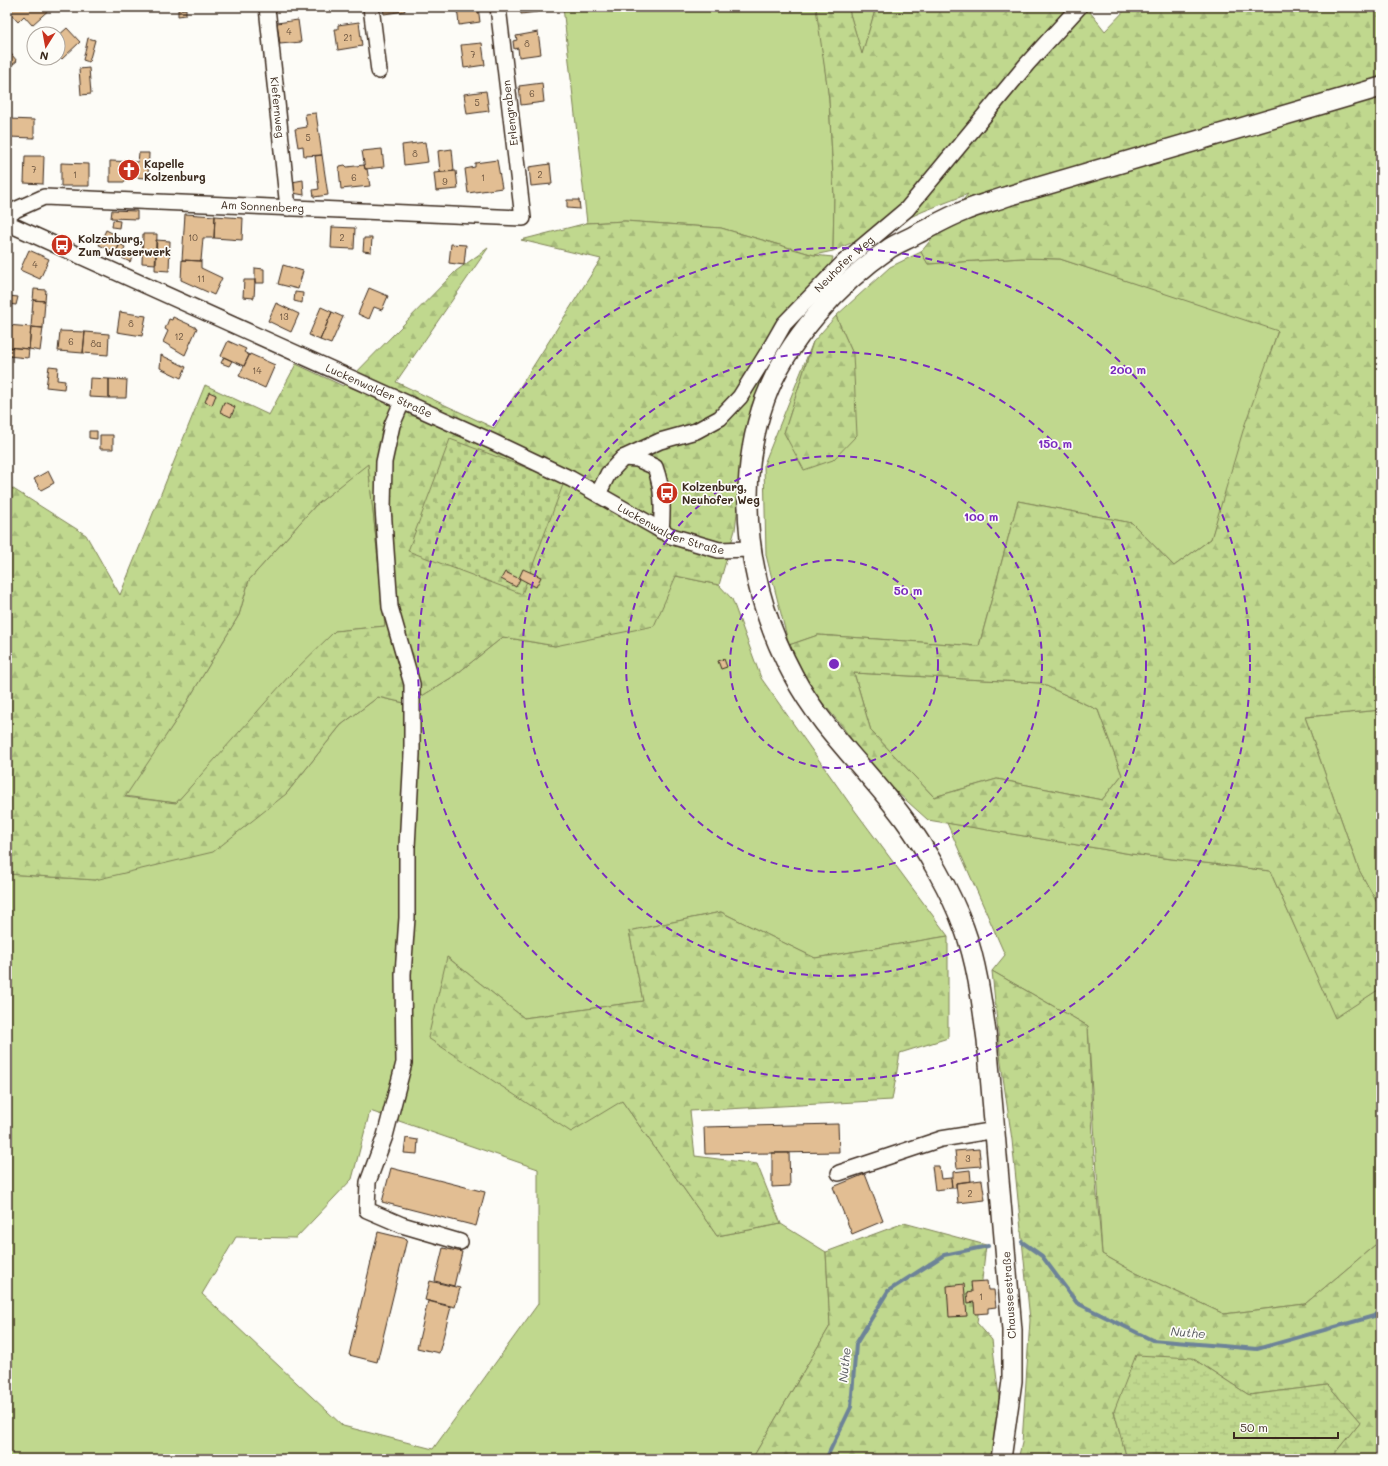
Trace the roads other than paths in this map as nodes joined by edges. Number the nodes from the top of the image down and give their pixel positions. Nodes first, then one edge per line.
1 (267, 7) edge
2 (371, 7) edge
3 (498, 7) edge
4 (1079, 7) edge
5 (379, 71) dead end
6 (1381, 87) edge
7 (288, 208) junction
8 (523, 218) joint
9 (9, 225) edge
10 (402, 402) junction
11 (623, 458) junction
12 (598, 494) junction
13 (661, 531) junction
14 (750, 549) junction
15 (996, 1130) junction
16 (839, 1173) dead end
17 (460, 1242) dead end
18 (1001, 1459) edge

1 - 7 street, Kiefernweg
2 - 5 street
3 - 8 street, Erlengraben
4 - 11 street, Neuhofer Weg
6 - 14 main road, Chausseestraße
7 - 8 street, Am Sonnenberg
7 - 9 street, Am Sonnenberg
9 - 10 street, Luckenwalder Straße
10 - 12 street, Luckenwalder Straße
10 - 17 street
11 - 12 street, Neuhofer Weg
11 - 13 street
12 - 13 street, Luckenwalder Straße
13 - 14 street, Luckenwalder Straße
14 - 15 main road, Chausseestraße
15 - 16 street
15 - 18 main road, Chausseestraße

